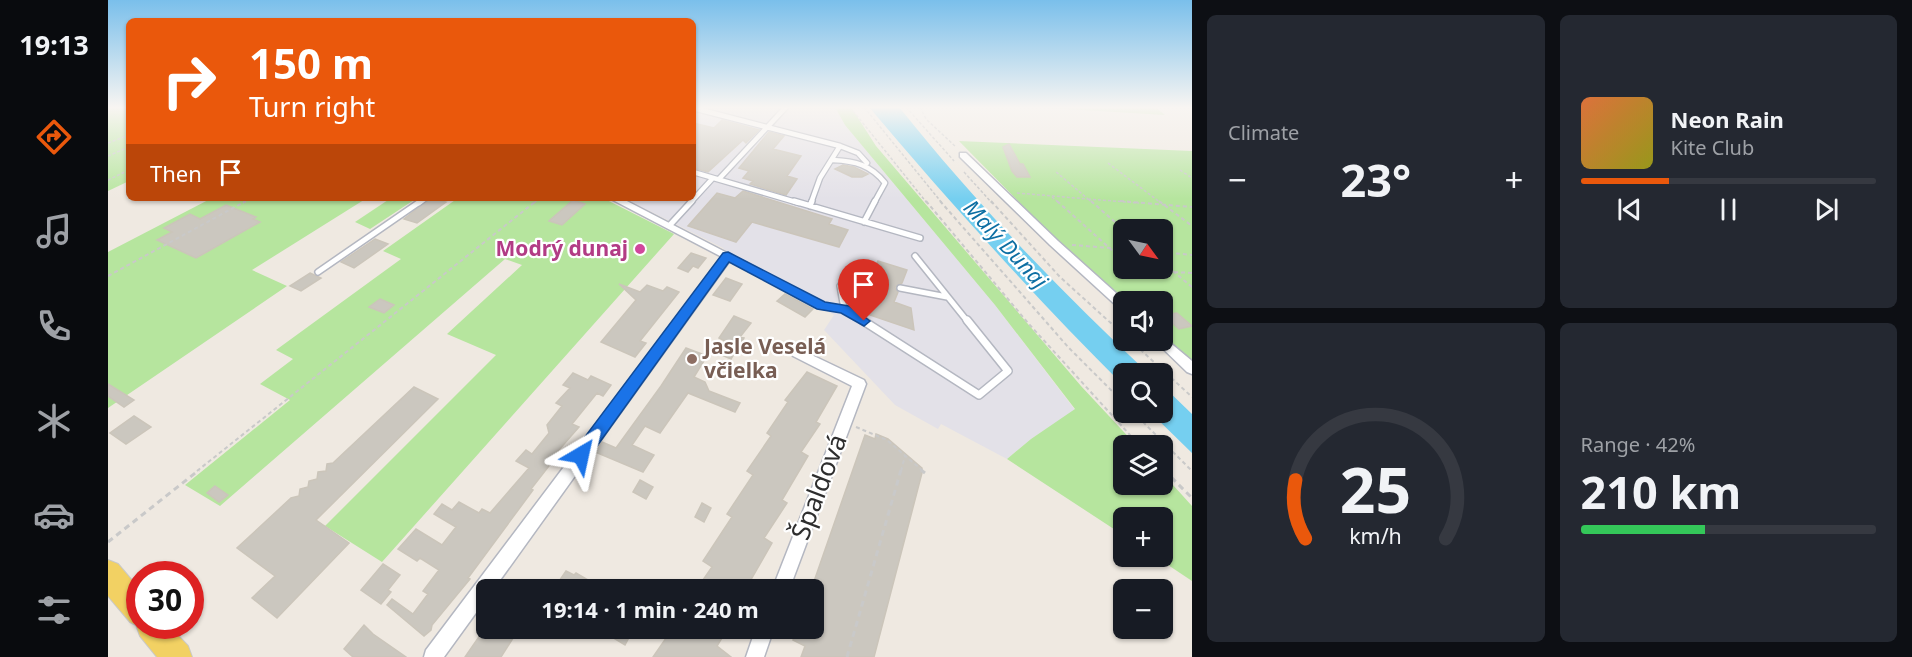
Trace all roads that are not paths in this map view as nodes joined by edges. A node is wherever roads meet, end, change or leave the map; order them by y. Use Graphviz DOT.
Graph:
graph roads {
  1 [pos="756,138"];
  2 [pos="808,138"];
  3 [pos="840,146"];
  4 [pos="963,155"];
  5 [pos="833,160"];
  6 [pos="870,166"];
  7 [pos="696,173"];
  8 [pos="716,178"];
  9 [pos="696,198"];
  10 [pos="422,201"];
  11 [pos="620,201"];
  12 [pos="693,201"];
  13 [pos="810,206"];
  14 [pos="864,222"];
  15 [pos="669,226"];
  16 [pos="920,238"];
  17 [pos="728,256"];
  18 [pos="915,256"];
  19 [pos="318,272"];
  20 [pos="870,279"];
  21 [pos="900,288"];
  22 [pos="1113,296"];
  23 [pos="948,297"];
  24 [pos="844,309"];
  25 [pos="1173,351"];
  26 [pos="797,353"];
  27 [pos="1192,369"];
  28 [pos="108,574"];
  29 [pos="784,579"];
  30 [pos="126,595"];
  31 [pos="161,639"];
  32 [pos="761,639"];
  33 [pos="177,657"];
  34 [pos="433,657"];
  35 [pos="754,657"];
  1 -- 8 [label="lane"];
  2 -- 3 [label="lane"];
  3 -- 5 [label="lane"];
  3 -- 6 [label="lane"];
  4 -- 22 [label="street"];
  5 -- 6 [label="lane"];
  5 -- 13 [label="lane"];
  6 -- 14 [label="lane"];
  7 -- 8 [label="lane"];
  8 -- 9 [label="lane"];
  8 -- 13 [label="lane"];
  10 -- 19 [label="lane"];
  11 -- 15 [label="street"];
  12 -- 15 [label="lane"];
  13 -- 14 [label="lane"];
  14 -- 16 [label="lane"];
  15 -- 17 [label="street"];
  17 -- 24 [label="lane"];
  17 -- 34 [label="street"];
  18 -- 23 [label="lane"];
  20 -- 24 [label="lane"];
  21 -- 23 [label="lane"];
  23 -- 24 [label="lane"];
  25 -- 27 [label="street"];
  26 -- 29 [label="street, Špaldová"];
  28 -- 30 [label="main road"];
  31 -- 33 [label="main road"];
  32 -- 35 [label="street"];
}
